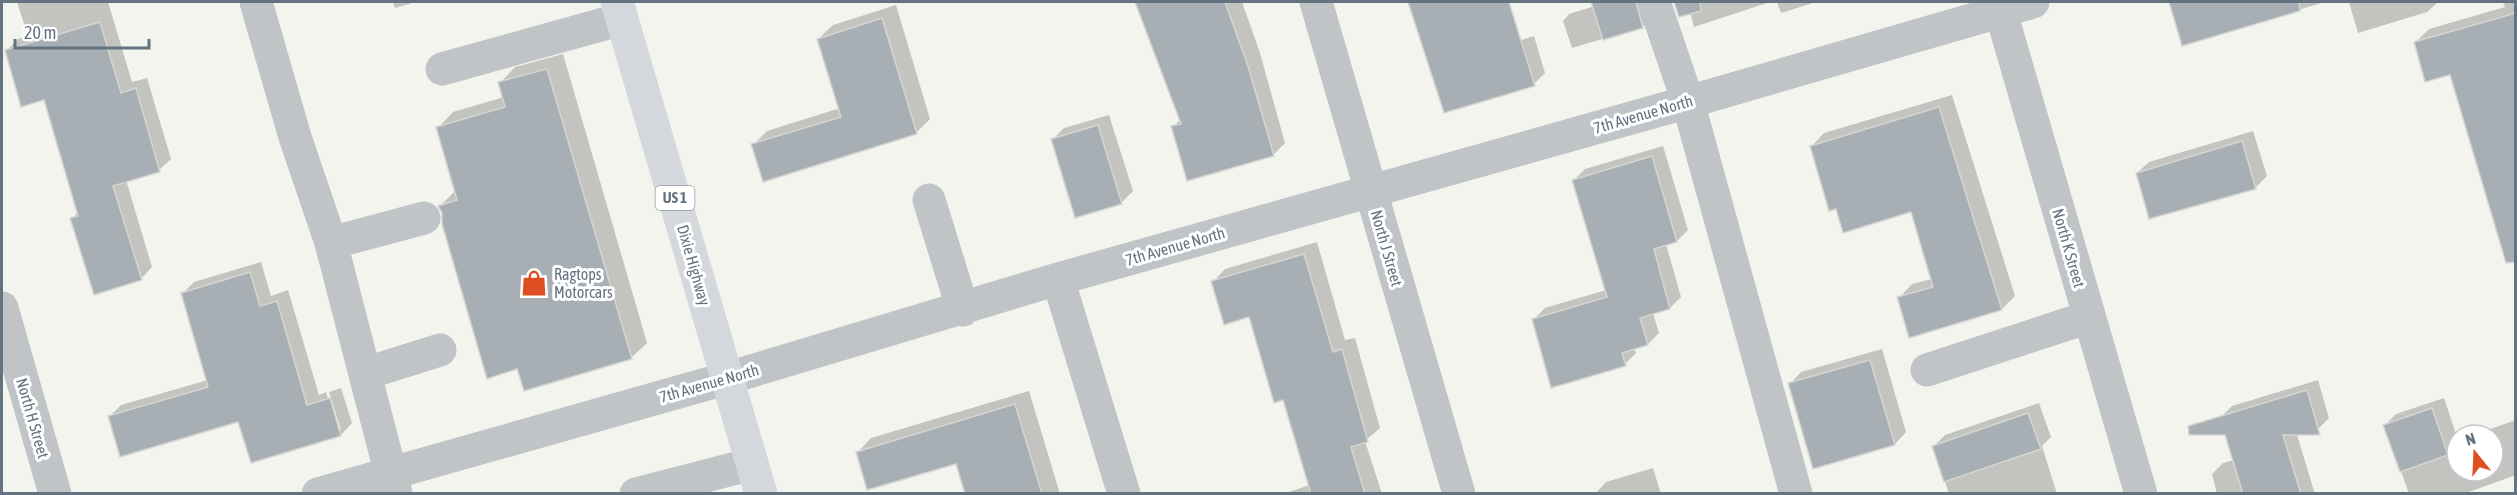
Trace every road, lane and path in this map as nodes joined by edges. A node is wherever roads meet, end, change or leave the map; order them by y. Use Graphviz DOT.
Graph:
graph roads {
  1 [pos="256,2"];
  2 [pos="1316,2"];
  3 [pos="1654,2"];
  4 [pos="2033,2"];
  5 [pos="1999,6"];
  6 [pos="619,10"];
  7 [pos="442,69"];
  8 [pos="1688,102"];
  9 [pos="1370,190"];
  10 [pos="929,200"];
  11 [pos="424,218"];
  12 [pos="331,243"];
  13 [pos="1058,279"];
  14 [pos="2,308"];
  15 [pos="963,310"];
  16 [pos="2089,316"];
  17 [pos="440,350"];
  18 [pos="1927,370"];
  19 [pos="366,373"];
  20 [pos="728,378"];
  21 [pos="756,479"];
  22 [pos="393,483"];
  23 [pos="55,494"];
  24 [pos="318,494"];
  25 [pos="636,494"];
  26 [pos="1124,494"];
  27 [pos="1459,494"];
  28 [pos="1796,494"];
  29 [pos="2141,494"];
  1 -- 12 [label="street"];
  2 -- 9 [label="street, North J Street"];
  3 -- 8 [label="street"];
  4 -- 5 [label="street, 7th Avenue North"];
  5 -- 8 [label="street, 7th Avenue North"];
  5 -- 16 [label="street, North K Street"];
  6 -- 7 [label="street"];
  6 -- 20 [label="main road, Dixie Highway / US 1"];
  8 -- 9 [label="street, 7th Avenue North"];
  8 -- 28 [label="street"];
  9 -- 13 [label="street, 7th Avenue North"];
  9 -- 27 [label="street, North J Street"];
  10 -- 15 [label="street"];
  11 -- 12 [label="street"];
  12 -- 19 [label="street"];
  13 -- 15 [label="street, 7th Avenue North"];
  13 -- 26 [label="street"];
  14 -- 23 [label="street, North H Street"];
  15 -- 20 [label="street, 7th Avenue North"];
  16 -- 18 [label="street"];
  16 -- 29 [label="street, North K Street"];
  17 -- 19 [label="street"];
  19 -- 22 [label="street"];
  20 -- 21 [label="main road, Dixie Highway / US 1"];
  20 -- 22 [label="street, 7th Avenue North"];
  21 -- 25 [label="street"];
  22 -- 24 [label="street, 7th Avenue North"];
}
